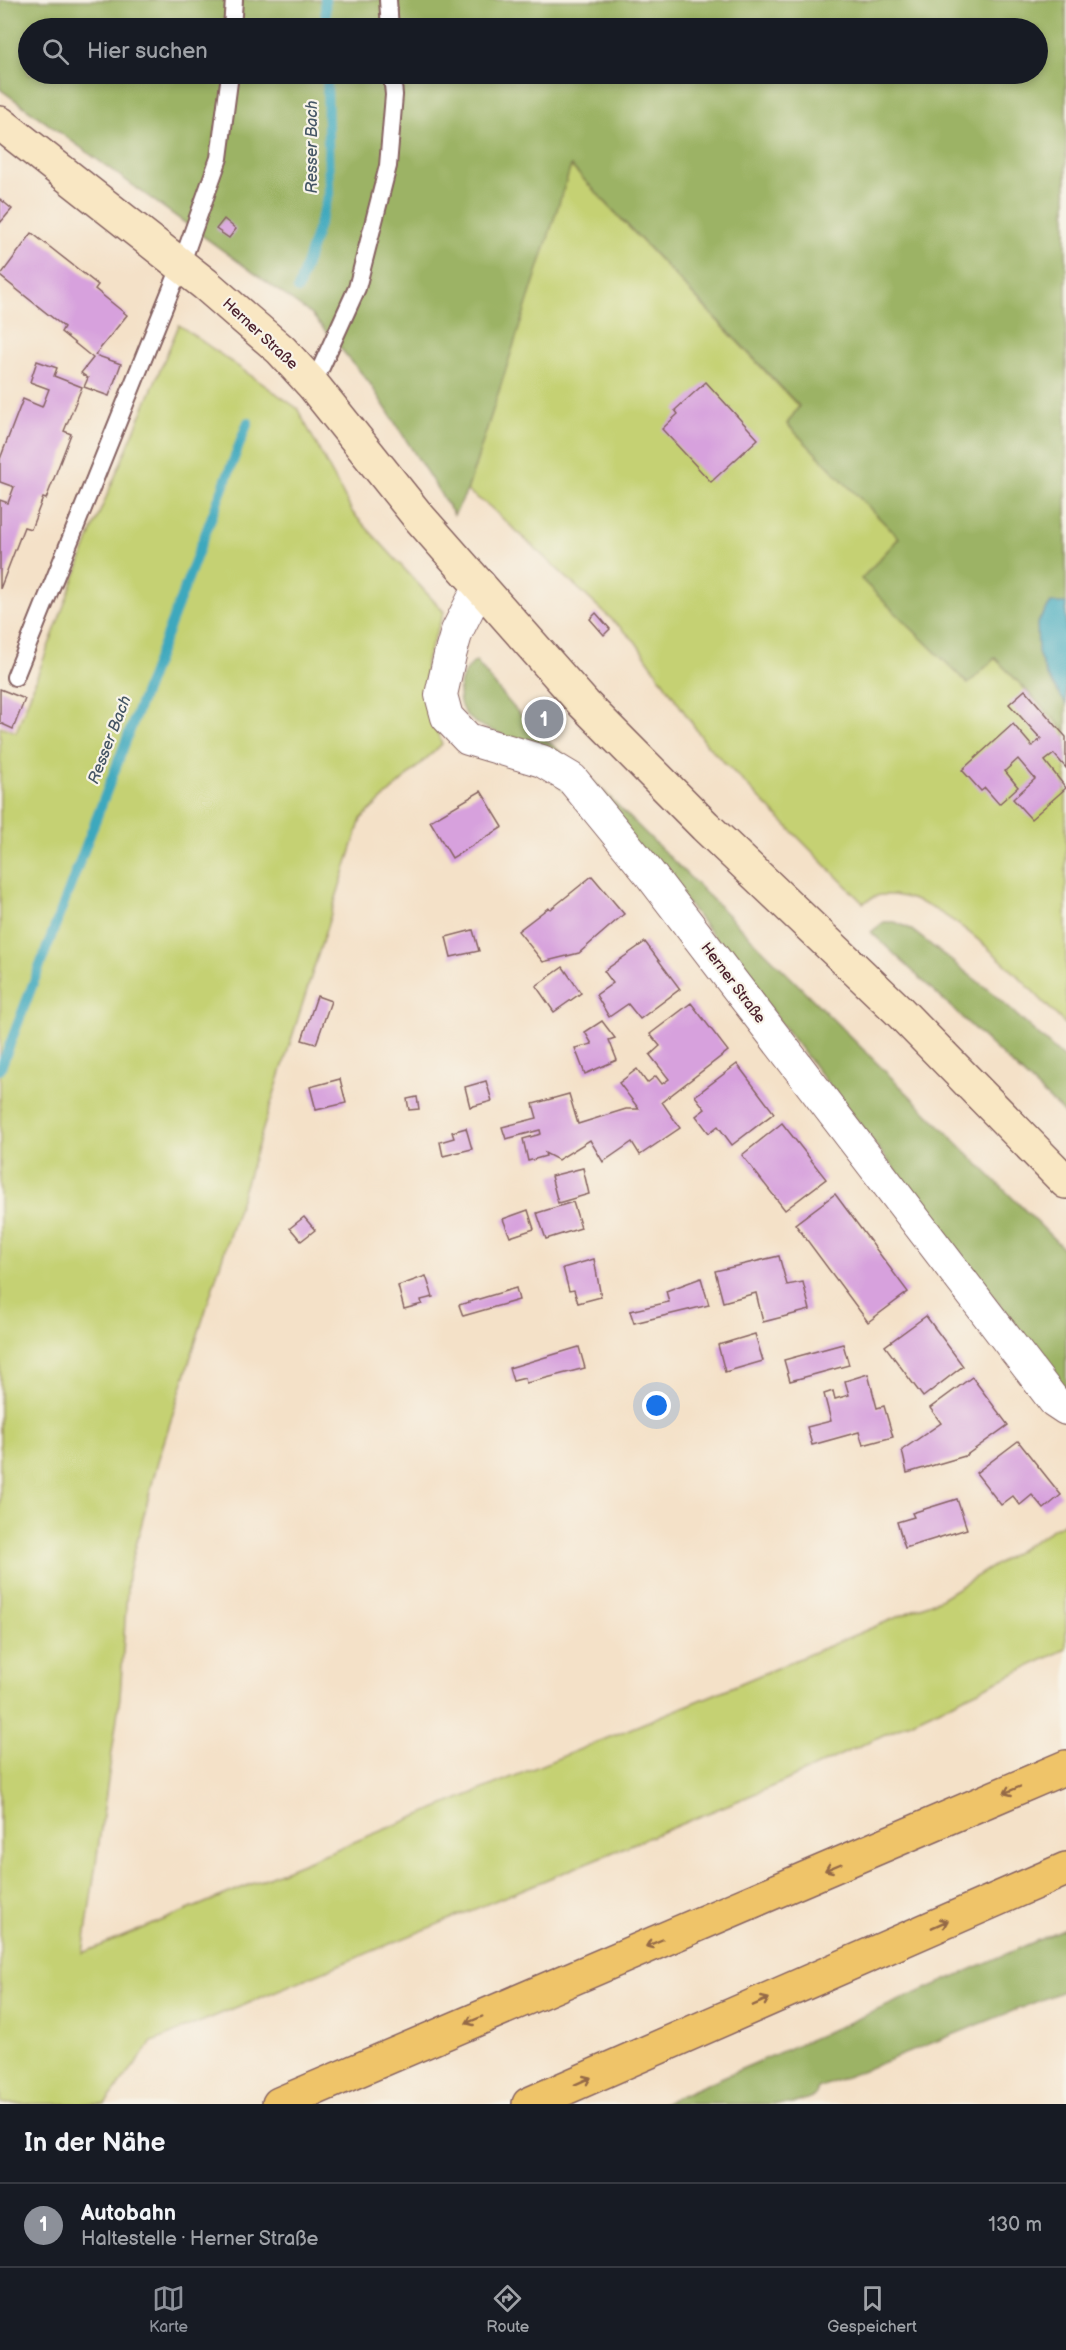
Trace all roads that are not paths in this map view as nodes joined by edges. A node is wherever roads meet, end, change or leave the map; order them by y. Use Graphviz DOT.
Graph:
graph roads {
  1 [pos="234,0"];
  2 [pos="388,0"];
  3 [pos="233,18"];
  4 [pos="389,18"];
  5 [pos="229,84"];
  6 [pos="393,84"];
  7 [pos="0,123"];
  8 [pos="181,265"];
  9 [pos="313,385"];
  10 [pos="480,585"];
  11 [pos="15,677"];
  12 [pos="1066,1182"];
  13 [pos="1066,1409"];
  14 [pos="1066,1767"];
  15 [pos="1066,1869"];
  16 [pos="279,2104"];
  17 [pos="529,2104"];
  1 -- 3 [label="lane"];
  2 -- 4 [label="lane"];
  5 -- 8 [label="lane"];
  6 -- 9 [label="lane"];
  7 -- 8 [label="main road, Herner Straße"];
  8 -- 9 [label="main road, Herner Straße"];
  8 -- 11 [label="lane"];
  9 -- 10 [label="main road, Herner Straße"];
  10 -- 12 [label="main road, Herner Straße"];
  10 -- 13 [label="street, Herner Straße"];
  14 -- 16 [label="highway, one-way"];
  17 -- 15 [label="highway, one-way"];
}
